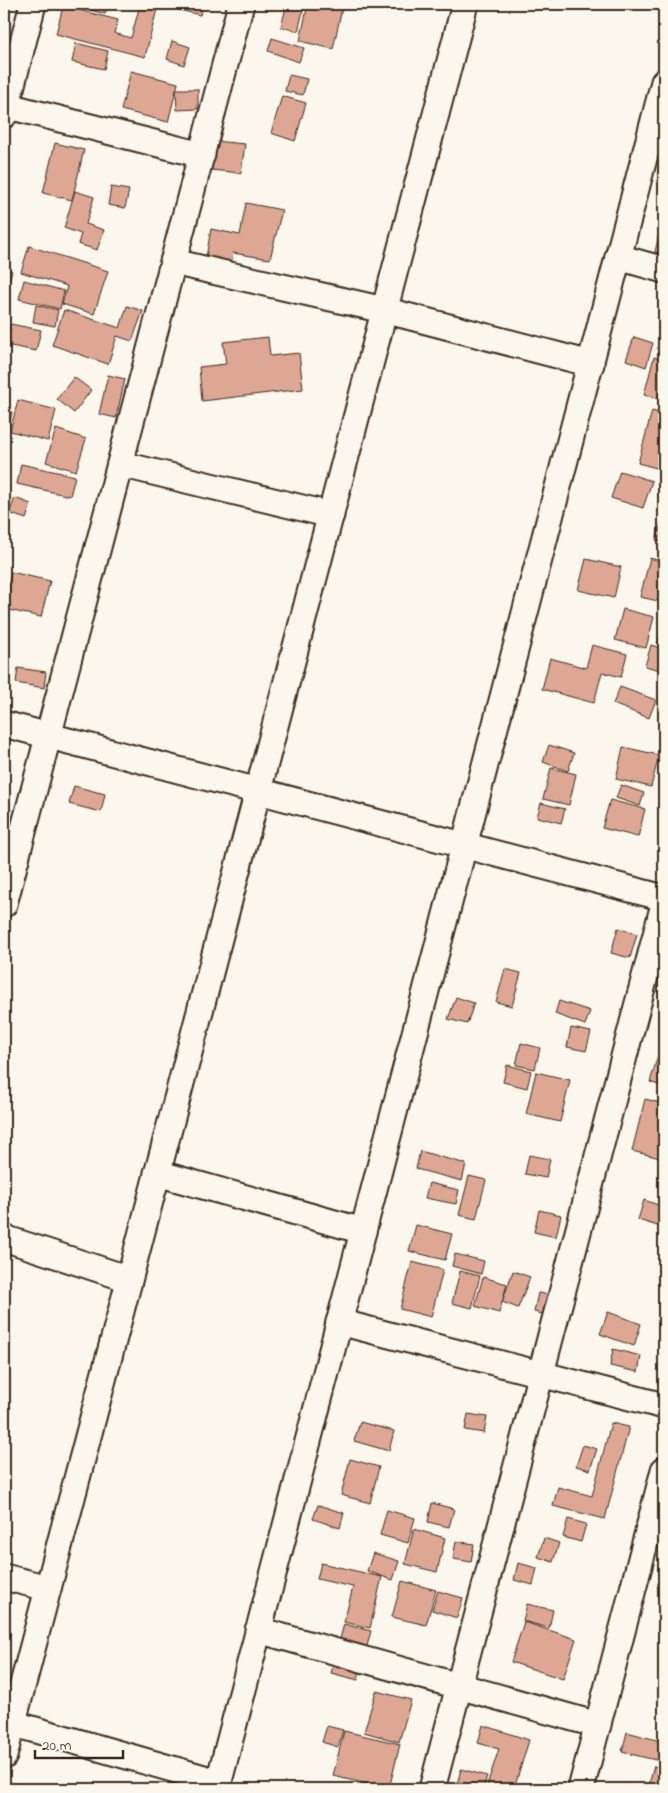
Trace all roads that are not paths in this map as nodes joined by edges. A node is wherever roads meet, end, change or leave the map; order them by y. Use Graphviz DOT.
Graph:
graph roads {
  1 [pos="33,4"];
  2 [pos="241,4"];
  3 [pos="465,4"];
  4 [pos="664,82"];
  5 [pos="4,109"];
  6 [pos="202,155"];
  7 [pos="618,257"];
  8 [pos="173,262"];
  9 [pos="664,270"];
  10 [pos="384,310"];
  11 [pos="591,364"];
  12 [pos="120,464"];
  13 [pos="330,515"];
  14 [pos="4,724"];
  15 [pos="48,736"];
  16 [pos="258,791"];
  17 [pos="464,845"];
  18 [pos="664,898"];
  19 [pos="4,904"];
  20 [pos="664,904"];
  21 [pos="157,1173"];
  22 [pos="363,1231"];
  23 [pos="4,1238"];
  24 [pos="129,1279"];
  25 [pos="339,1322"];
  26 [pos="541,1374"];
  27 [pos="664,1406"];
  28 [pos="664,1470"];
  29 [pos="660,1507"];
  30 [pos="4,1577"];
  31 [pos="48,1588"];
  32 [pos="258,1630"];
  33 [pos="459,1685"];
  34 [pos="8,1722"];
  35 [pos="598,1725"];
  36 [pos="4,1756"];
  37 [pos="217,1786"];
  38 [pos="432,1789"];
  39 [pos="581,1789"];
  1 -- 5 [label="street"];
  2 -- 6 [label="street"];
  3 -- 10 [label="street"];
  4 -- 7 [label="street"];
  5 -- 6 [label="street"];
  6 -- 8 [label="street"];
  7 -- 9 [label="street"];
  7 -- 11 [label="street"];
  8 -- 10 [label="street"];
  8 -- 12 [label="street"];
  10 -- 11 [label="street"];
  10 -- 13 [label="street"];
  11 -- 17 [label="street"];
  12 -- 13 [label="street"];
  12 -- 15 [label="street"];
  13 -- 16 [label="street"];
  14 -- 15 [label="street"];
  15 -- 16 [label="street"];
  15 -- 19 [label="street"];
  16 -- 17 [label="street"];
  16 -- 21 [label="street"];
  17 -- 18 [label="street"];
  17 -- 22 [label="street"];
  20 -- 26 [label="street"];
  21 -- 22 [label="street"];
  21 -- 24 [label="street"];
  22 -- 25 [label="street"];
  23 -- 24 [label="street"];
  24 -- 31 [label="street"];
  25 -- 26 [label="street"];
  25 -- 32 [label="street"];
  26 -- 27 [label="street"];
  26 -- 33 [label="street"];
  28 -- 29 [label="street"];
  29 -- 35 [label="street"];
  30 -- 31 [label="street"];
  31 -- 34 [label="street"];
  32 -- 33 [label="street"];
  32 -- 37 [label="street"];
  33 -- 35 [label="street"];
  33 -- 38 [label="street"];
  34 -- 36 [label="street"];
  34 -- 37 [label="street"];
  35 -- 39 [label="street"];
}
